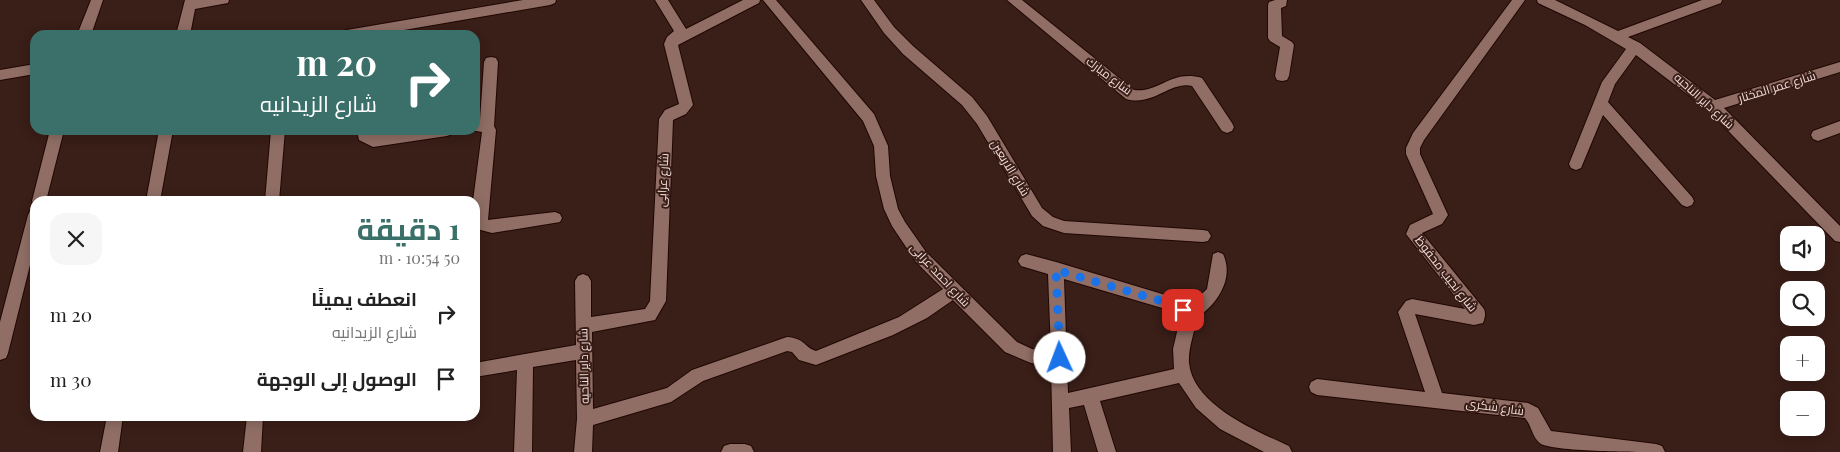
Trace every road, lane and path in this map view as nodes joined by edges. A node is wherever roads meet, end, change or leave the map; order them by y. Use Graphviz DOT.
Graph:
graph roads {
  1 [pos="97,0"];
  2 [pos="223,0"];
  3 [pos="550,0"];
  4 [pos="661,0"];
  5 [pos="754,0"];
  6 [pos="769,0"];
  7 [pos="867,0"];
  8 [pos="1013,0"];
  9 [pos="1281,0"];
  10 [pos="1519,0"];
  11 [pos="1543,0"];
  12 [pos="1716,0"];
  13 [pos="190,2"];
  14 [pos="86,30"];
  15 [pos="184,30"];
  16 [pos="389,30"];
  17 [pos="1619,36"];
  18 [pos="671,42"];
  19 [pos="1635,46"];
  20 [pos="491,62"];
  21 [pos="1840,67"];
  22 [pos="30,70"];
  23 [pos="0,75"];
  24 [pos="1282,76"];
  25 [pos="1600,102"];
  26 [pos="1713,106"];
  27 [pos="481,126"];
  28 [pos="1227,127"];
  29 [pos="1840,127"];
  30 [pos="56,135"];
  31 [pos="165,135"];
  32 [pos="278,135"];
  33 [pos="364,135"];
  34 [pos="410,135"];
  35 [pos="1818,135"];
  36 [pos="1576,164"];
  37 [pos="39,196"];
  38 [pos="154,196"];
  39 [pos="272,196"];
  40 [pos="1687,201"];
  41 [pos="480,212"];
  42 [pos="555,218"];
  43 [pos="480,222"];
  44 [pos="30,235"];
  45 [pos="1203,236"];
  46 [pos="1840,236"];
  47 [pos="1218,259"];
  48 [pos="1026,261"];
  49 [pos="1056,270"];
  50 [pos="583,281"];
  51 [pos="954,290"];
  52 [pos="1187,315"];
  53 [pos="583,326"];
  54 [pos="584,351"];
  55 [pos="0,353"];
  56 [pos="1060,358"];
  57 [pos="525,361"];
  58 [pos="480,369"];
  59 [pos="1183,375"];
  60 [pos="1317,387"];
  61 [pos="1090,396"];
  62 [pos="1436,399"];
  63 [pos="1062,402"];
  64 [pos="585,420"];
  65 [pos="114,421"];
  66 [pos="255,421"];
  67 [pos="109,452"];
  68 [pos="252,452"];
  69 [pos="523,452"];
  70 [pos="583,452"];
  71 [pos="730,452"];
  72 [pos="745,452"];
  73 [pos="1062,452"];
  74 [pos="1108,452"];
  75 [pos="1283,452"];
  76 [pos="1656,452"];
  1 -- 14 [label="street"];
  2 -- 13 [label="street"];
  3 -- 16 [label="street"];
  4 -- 18 [label="street, شارع عرابى"];
  5 -- 18 [label="street"];
  6 -- 51 [label="street, شارع احمد عرابى"];
  7 -- 45 [label="street, شارع الاربعين"];
  8 -- 28 [label="street, شارع مبارك"];
  9 -- 24 [label="street"];
  10 -- 62 [label="street, شارع نجيب محفوظ"];
  11 -- 17 [label="street, شارع داير الناحيه"];
  12 -- 17 [label="street"];
  13 -- 15 [label="street"];
  17 -- 19 [label="street, شارع داير الناحيه"];
  18 -- 53 [label="street, شارع عرابى"];
  19 -- 25 [label="street"];
  19 -- 26 [label="street, شارع داير الناحيه"];
  20 -- 27 [label="street"];
  21 -- 26 [label="street, شارع عمر المختار"];
  22 -- 23 [label="street"];
  25 -- 36 [label="street"];
  25 -- 40 [label="street"];
  26 -- 46 [label="street, شارع داير الناحيه"];
  27 -- 41 [label="street"];
  29 -- 35 [label="street"];
  30 -- 37 [label="street"];
  31 -- 38 [label="street"];
  32 -- 39 [label="street"];
  33 -- 34 [label="street"];
  42 -- 43 [label="street"];
  44 -- 55 [label="street"];
  47 -- 52 [label="street"];
  48 -- 49 [label="street"];
  49 -- 52 [label="street"];
  49 -- 56 [label="street"];
  50 -- 53 [label="street, شارع داير الناحيه"];
  51 -- 56 [label="street, شارع احمد عرابى"];
  51 -- 64 [label="street"];
  52 -- 59 [label="street"];
  53 -- 54 [label="street, شارع داير الناحيه"];
  54 -- 57 [label="street"];
  54 -- 64 [label="street, شارع داير الناحيه"];
  56 -- 63 [label="street"];
  57 -- 58 [label="street"];
  57 -- 69 [label="street"];
  59 -- 61 [label="street"];
  59 -- 75 [label="street"];
  60 -- 62 [label="street, شارع شكرى"];
  61 -- 63 [label="street"];
  61 -- 74 [label="street"];
  62 -- 76 [label="street, شارع شكرى"];
  63 -- 73 [label="street"];
  64 -- 70 [label="street, شارع داير الناحيه"];
  65 -- 67 [label="street"];
  66 -- 68 [label="street"];
  71 -- 72 [label="street"];
}
